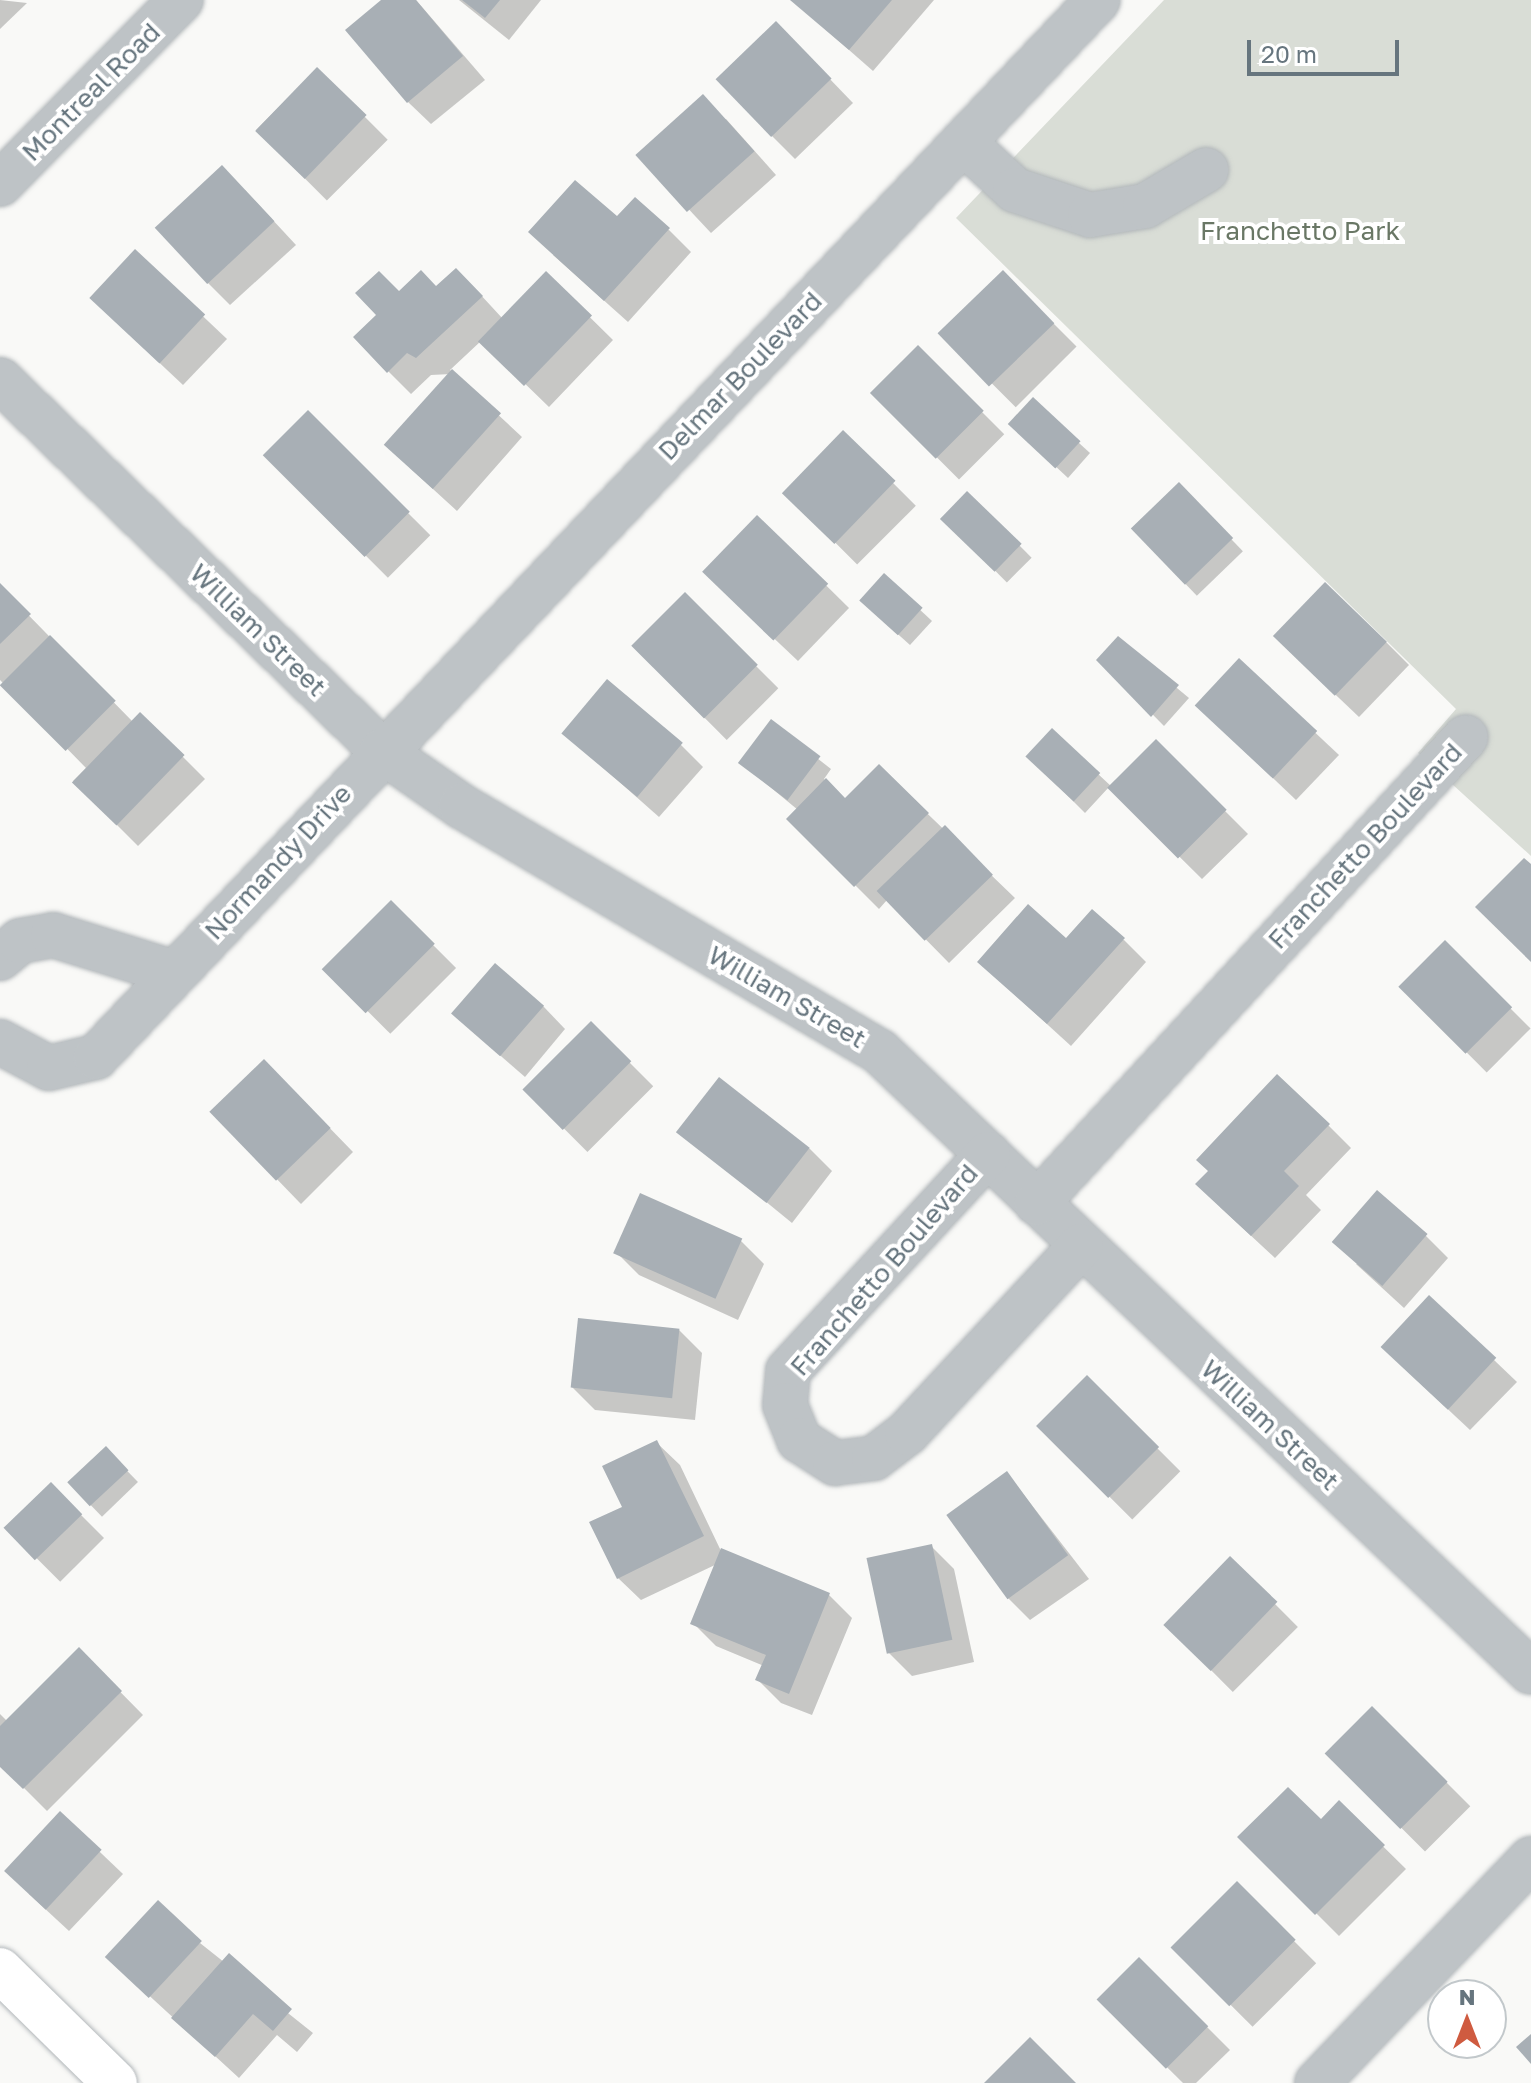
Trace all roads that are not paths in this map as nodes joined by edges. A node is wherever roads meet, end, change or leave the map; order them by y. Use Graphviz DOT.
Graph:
graph roads {
  1 [pos="181,0"];
  2 [pos="1098,0"];
  3 [pos="963,142"];
  4 [pos="1206,170"];
  5 [pos="0,184"];
  6 [pos="0,380"];
  7 [pos="1466,737"];
  8 [pos="382,751"];
  9 [pos="0,958"];
  10 [pos="175,973"];
  11 [pos="0,1042"];
  12 [pos="988,1154"];
  13 [pos="1037,1203"];
  14 [pos="1081,1246"];
  15 [pos="1531,1672"];
  16 [pos="1531,1859"];
  17 [pos="0,1970"];
  18 [pos="115,2083"];
  19 [pos="1317,2083"];
  1 -- 5 [label="street, Montreal Road"];
  2 -- 3 [label="street, Delmar Boulevard"];
  3 -- 4 [label="street"];
  3 -- 8 [label="street, Delmar Boulevard"];
  6 -- 8 [label="street, William Street"];
  7 -- 13 [label="street, Franchetto Boulevard"];
  8 -- 10 [label="street, Normandy Drive"];
  8 -- 12 [label="street, William Street"];
  9 -- 10 [label="street"];
  10 -- 11 [label="street, Normandy Drive"];
  12 -- 13 [label="street, William Street"];
  12 -- 14 [label="street, Franchetto Boulevard"];
  13 -- 14 [label="street, William Street"];
  14 -- 15 [label="street, William Street"];
  16 -- 19 [label="street"];
  17 -- 18 [label="main road"];
}
